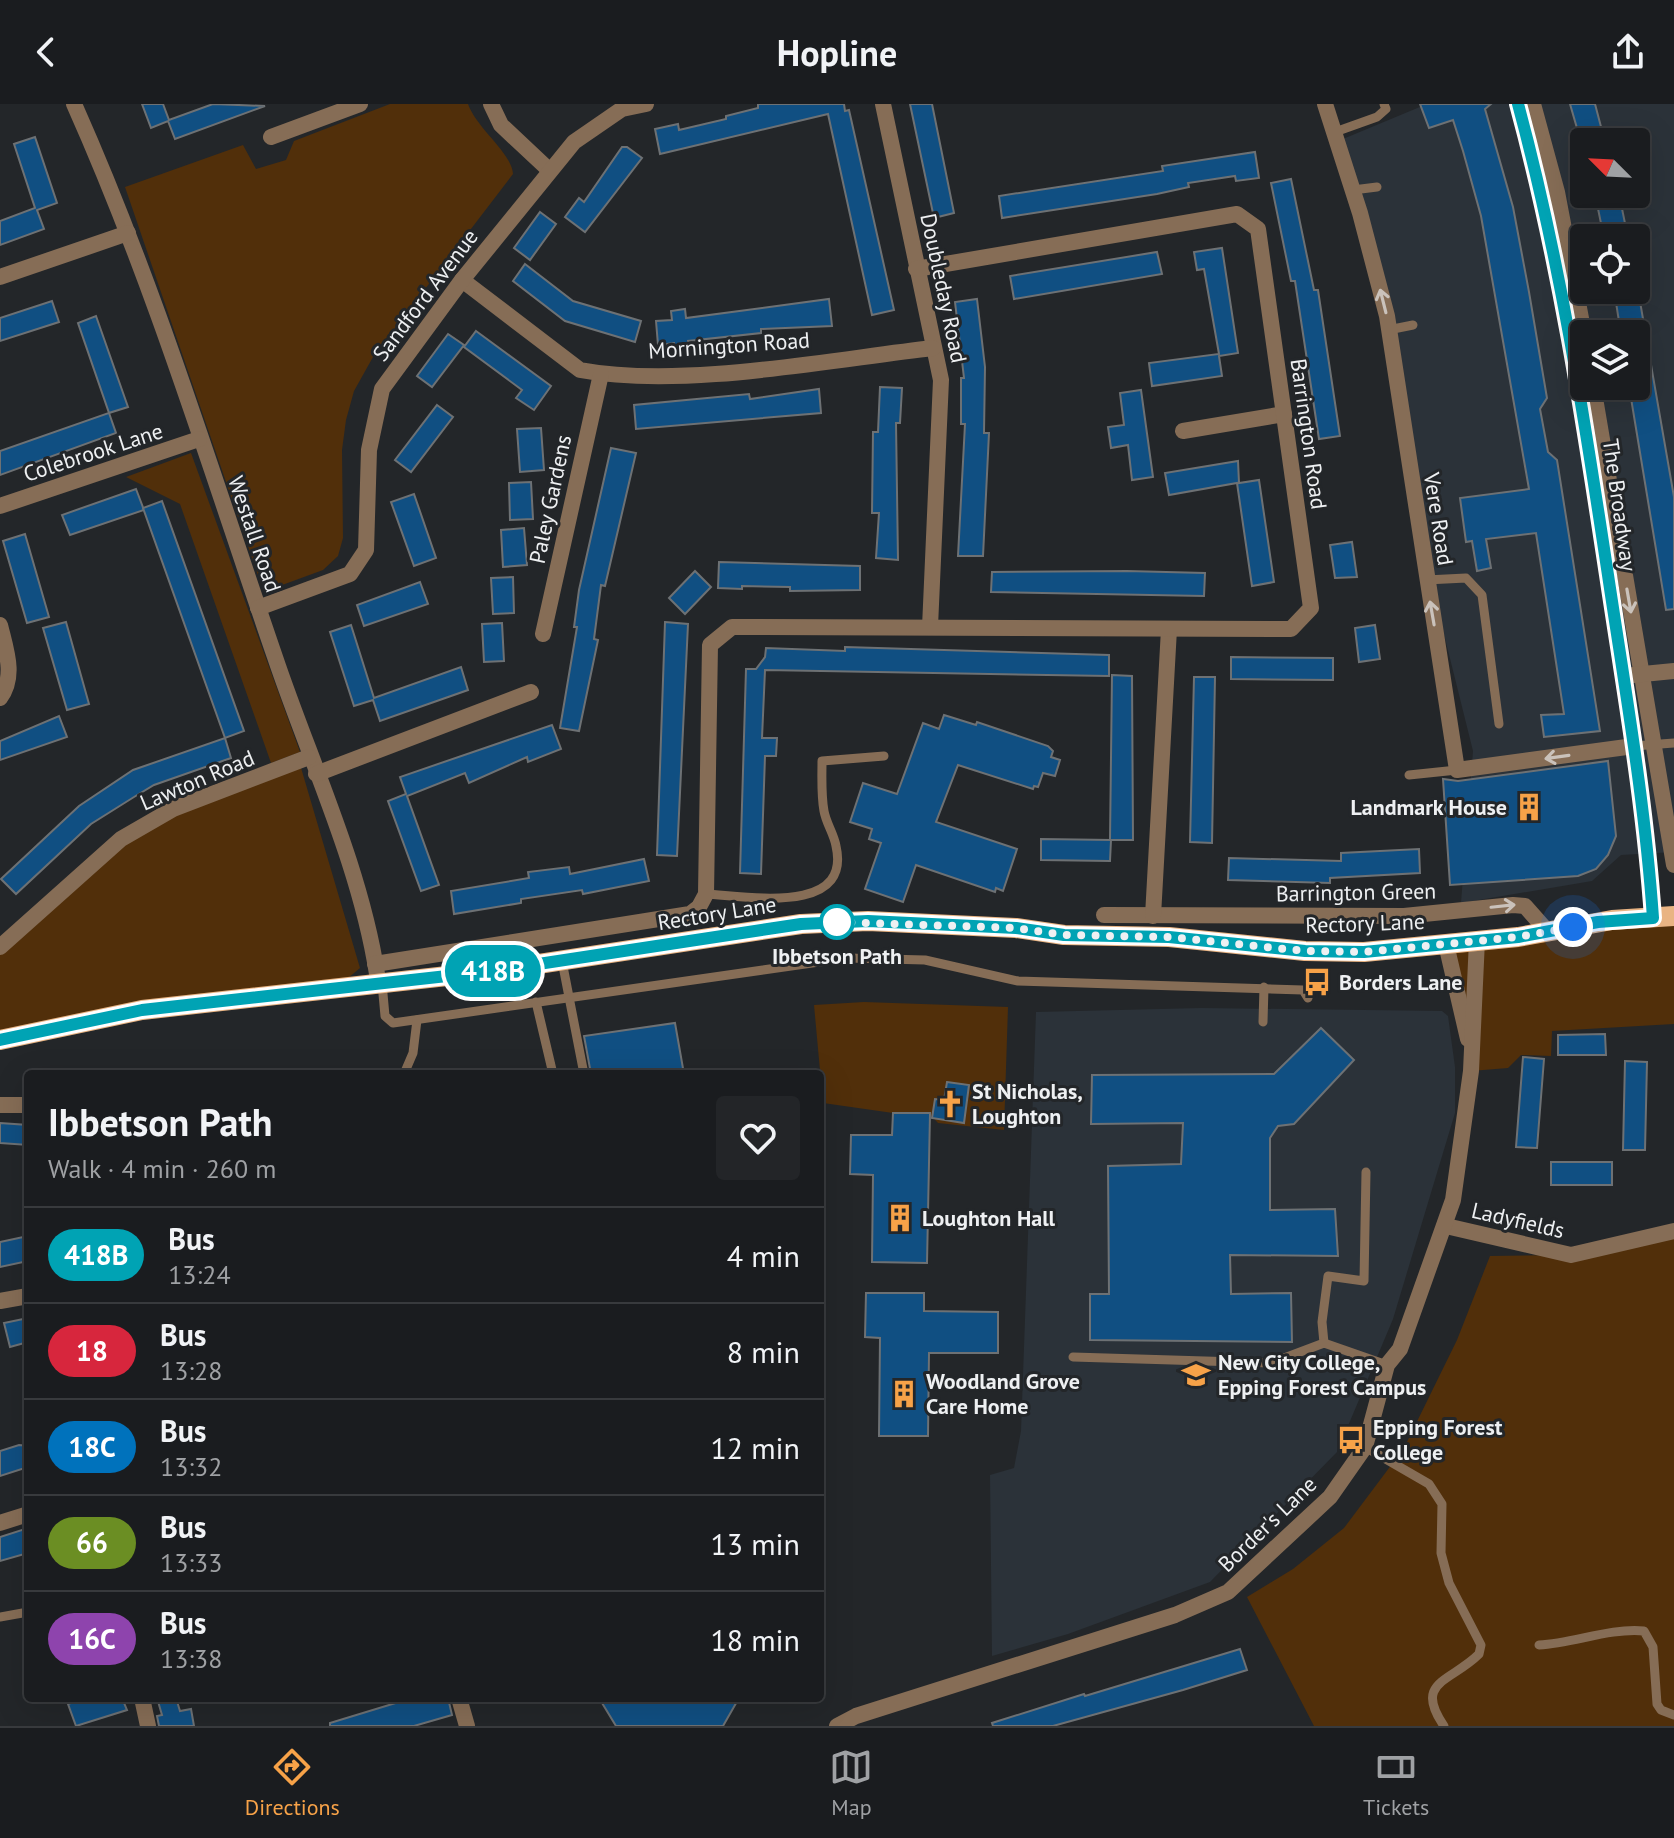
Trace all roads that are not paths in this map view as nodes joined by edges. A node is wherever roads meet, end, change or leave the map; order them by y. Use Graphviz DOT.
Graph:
graph roads {
  1 [pos="74,104"];
  2 [pos="360,104"];
  3 [pos="491,104"];
  4 [pos="646,104"];
  5 [pos="883,104"];
  6 [pos="1325,104"];
  7 [pos="1384,104"];
  8 [pos="1518,104"];
  9 [pos="1533,104"];
  10 [pos="1335,132"];
  11 [pos="271,137"];
  12 [pos="548,169"];
  13 [pos="1377,187"];
  14 [pos="1353,190"];
  15 [pos="128,233"];
  16 [pos="916,269"];
  17 [pos="0,277"];
  18 [pos="462,280"];
  19 [pos="1581,320"];
  20 [pos="1413,325"];
  21 [pos="1388,330"];
  22 [pos="933,348"];
  23 [pos="601,374"];
  24 [pos="1595,400"];
  25 [pos="1284,414"];
  26 [pos="1183,431"];
  27 [pos="199,439"];
  28 [pos="0,506"];
  29 [pos="1426,580"];
  30 [pos="258,608"];
  31 [pos="0,625"];
  32 [pos="930,627"];
  33 [pos="1169,629"];
  34 [pos="543,634"];
  35 [pos="1674,671"];
  36 [pos="1641,674"];
  37 [pos="1623,676"];
  38 [pos="531,692"];
  39 [pos="0,698"];
  40 [pos="1499,724"];
  41 [pos="1674,743"];
  42 [pos="1654,744"];
  43 [pos="1634,746"];
  44 [pos="884,756"];
  45 [pos="309,757"];
  46 [pos="1457,770"];
  47 [pos="316,774"];
  48 [pos="1409,775"];
  49 [pos="1671,833"];
  50 [pos="1674,865"];
  51 [pos="706,894"];
  52 [pos="1104,915"];
  53 [pos="1153,916"];
  54 [pos="1664,917"];
  55 [pos="1548,932"];
  56 [pos="1477,940"];
  57 [pos="1446,944"];
  58 [pos="0,947"];
  59 [pos="562,961"];
  60 [pos="379,977"];
  61 [pos="1264,987"];
  62 [pos="570,997"];
  63 [pos="1308,998"];
  64 [pos="536,1002"];
  65 [pos="417,1020"];
  66 [pos="1263,1022"];
  67 [pos="0,1040"];
  68 [pos="1471,1053"];
  69 [pos="406,1070"];
  70 [pos="552,1070"];
  71 [pos="583,1070"];
  72 [pos="0,1105"];
  73 [pos="24,1105"];
  74 [pos="1366,1172"];
  75 [pos="1446,1226"];
  76 [pos="1674,1231"];
  77 [pos="24,1297"];
  78 [pos="0,1301"];
  79 [pos="1324,1343"];
  80 [pos="1073,1357"];
  81 [pos="1387,1365"];
  82 [pos="1365,1447"];
  83 [pos="24,1515"];
  84 [pos="0,1523"];
  85 [pos="24,1613"];
  86 [pos="0,1617"];
  87 [pos="1539,1645"];
  88 [pos="143,1702"];
  89 [pos="460,1702"];
  90 [pos="1674,1715"];
  91 [pos="148,1726"];
  92 [pos="467,1726"];
  93 [pos="837,1726"];
  94 [pos="1444,1726"];
  1 -- 15 [label="street, Westall Road"];
  2 -- 11 [label="street"];
  3 -- 12 [label="street"];
  4 -- 12 [label="street, Sandford Avenue"];
  5 -- 16 [label="street, Doubleday Road"];
  6 -- 10 [label="street, Vere Road"];
  7 -- 10 [label="lane"];
  8 -- 37 [label="street, The Broadway"];
  9 -- 19 [label="street"];
  10 -- 14 [label="street, Vere Road"];
  12 -- 18 [label="street, Sandford Avenue"];
  13 -- 14 [label="lane"];
  21 -- 14 [label="street, Vere Road, one-way"];
  15 -- 17 [label="street"];
  15 -- 27 [label="street, Westall Road"];
  16 -- 22 [label="street, Doubleday Road"];
  16 -- 25 [label="street, Barrington Road"];
  18 -- 23 [label="street, Mornington Road"];
  18 -- 30 [label="street, Sandford Avenue"];
  20 -- 21 [label="lane"];
  21 -- 29 [label="street, Vere Road"];
  22 -- 23 [label="street, Mornington Road"];
  22 -- 32 [label="street, Doubleday Road"];
  23 -- 34 [label="street, Paley Gardens"];
  24 -- 36 [label="street, The Broadway, one-way"];
  25 -- 26 [label="street"];
  25 -- 33 [label="street, Barrington Road"];
  27 -- 28 [label="street, Colebrook Lane"];
  27 -- 30 [label="street, Westall Road"];
  29 -- 40 [label="lane"];
  46 -- 29 [label="street, Vere Road, one-way"];
  30 -- 45 [label="street, Westall Road"];
  31 -- 39 [label="street"];
  32 -- 33 [label="street, Barrington Road"];
  32 -- 51 [label="street"];
  33 -- 53 [label="street"];
  35 -- 36 [label="street"];
  36 -- 37 [label="street"];
  36 -- 42 [label="street, The Broadway"];
  37 -- 43 [label="street, The Broadway"];
  38 -- 47 [label="street"];
  41 -- 42 [label="lane"];
  42 -- 43 [label="lane"];
  42 -- 49 [label="street, The Broadway"];
  43 -- 46 [label="street, one-way"];
  43 -- 54 [label="street, The Broadway"];
  44 -- 51 [label="lane"];
  45 -- 47 [label="street, Westall Road"];
  45 -- 58 [label="street, Lawton Road"];
  46 -- 48 [label="lane"];
  47 -- 60 [label="street, Westall Road"];
  49 -- 50 [label="street, The Broadway"];
  51 -- 60 [label="street"];
  52 -- 53 [label="street, Barrington Green"];
  53 -- 55 [label="street, Barrington Green, one-way"];
  54 -- 55 [label="main road, Rectory Lane"];
  55 -- 56 [label="main road, Rectory Lane"];
  56 -- 57 [label="main road, Rectory Lane"];
  56 -- 68 [label="street, Border's Lane"];
  57 -- 59 [label="main road, Rectory Lane"];
  57 -- 68 [label="street, Border's Lane"];
  59 -- 60 [label="main road, Rectory Lane"];
  59 -- 62 [label="lane"];
  60 -- 65 [label="lane"];
  60 -- 67 [label="main road, Rectory Lane"];
  61 -- 62 [label="lane"];
  61 -- 63 [label="lane"];
  61 -- 66 [label="lane"];
  62 -- 64 [label="lane"];
  62 -- 71 [label="lane"];
  64 -- 65 [label="lane"];
  64 -- 70 [label="lane"];
  65 -- 69 [label="lane"];
  68 -- 75 [label="street, Border's Lane"];
  72 -- 73 [label="street"];
  74 -- 79 [label="lane"];
  75 -- 76 [label="street, Ladyfields"];
  75 -- 81 [label="street, Border's Lane"];
  77 -- 78 [label="street"];
  79 -- 80 [label="lane"];
  79 -- 81 [label="lane"];
  81 -- 82 [label="street, Border's Lane"];
  82 -- 93 [label="street, Border's Lane"];
  82 -- 94 [label="lane"];
  83 -- 84 [label="street"];
  85 -- 86 [label="lane"];
  87 -- 90 [label="lane"];
  88 -- 91 [label="street"];
  89 -- 92 [label="street"];
}
